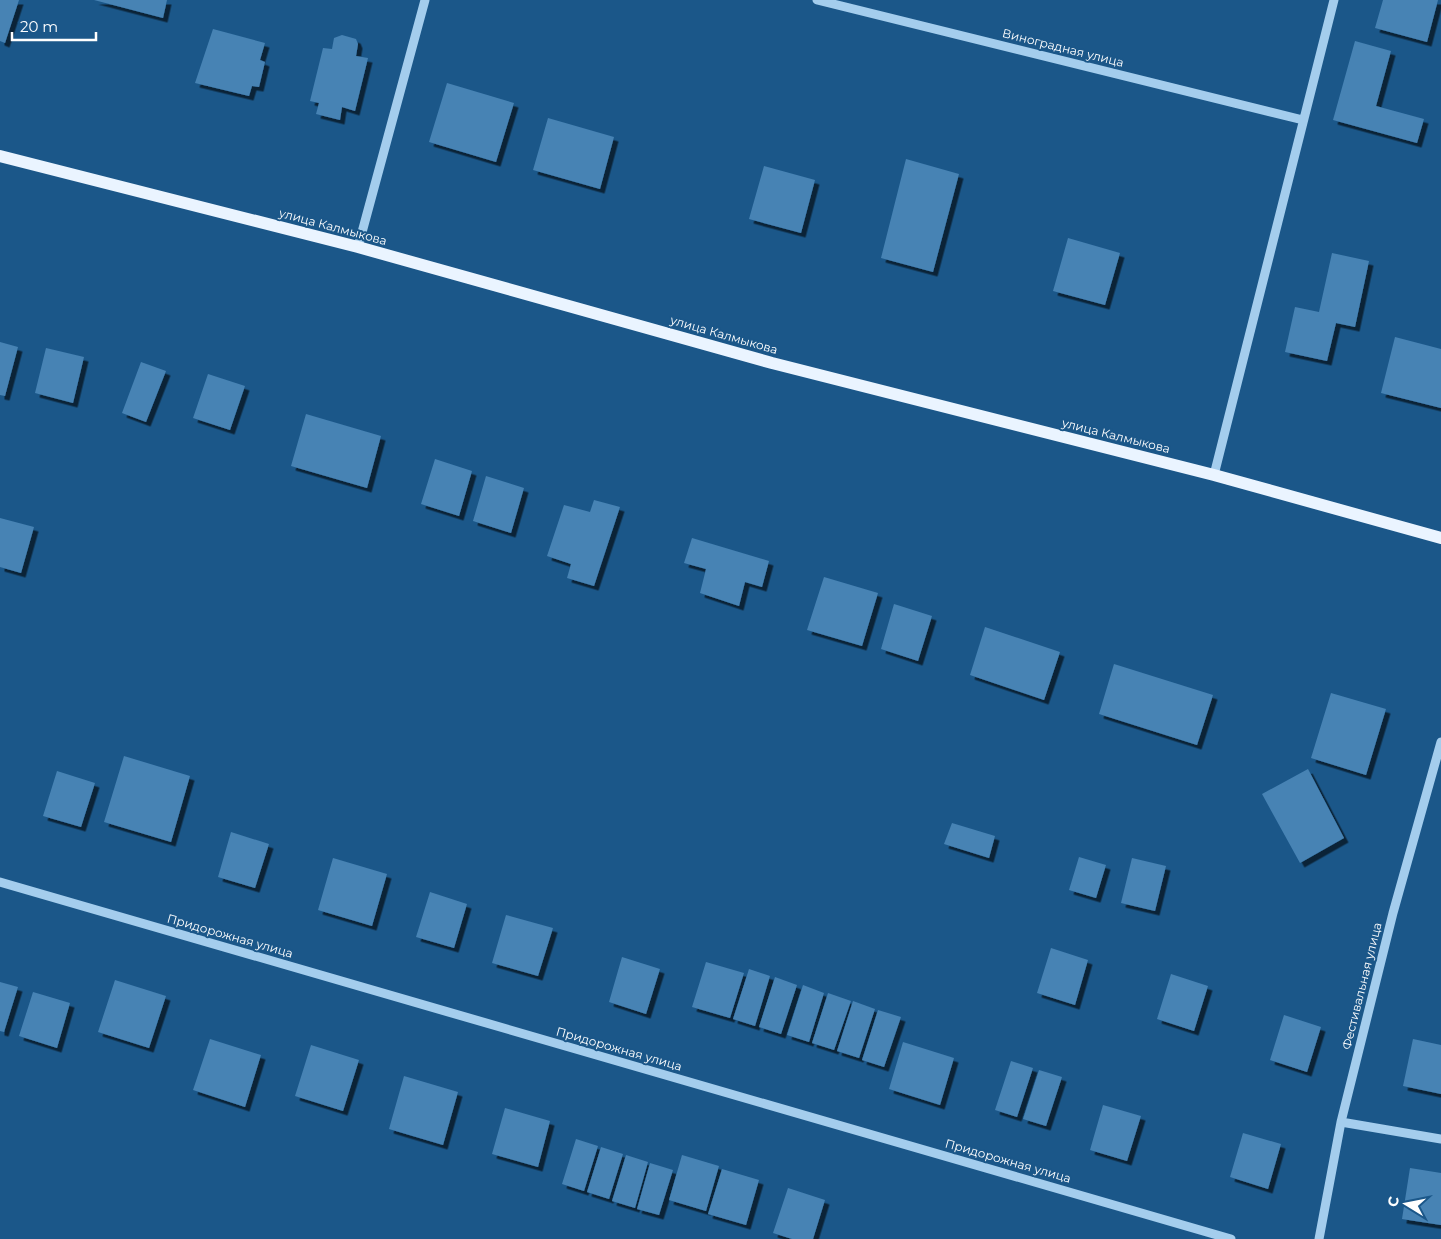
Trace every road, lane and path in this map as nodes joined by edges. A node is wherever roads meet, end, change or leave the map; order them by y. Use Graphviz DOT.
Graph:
graph roads {
  1 [pos="425,0"];
  2 [pos="817,0"];
  3 [pos="1334,0"];
  4 [pos="1303,120"];
  5 [pos="0,156"];
  6 [pos="358,247"];
  7 [pos="1214,475"];
  8 [pos="1441,538"];
  9 [pos="1441,742"];
  10 [pos="0,882"];
  11 [pos="1342,1122"];
  12 [pos="1441,1139"];
  13 [pos="1231,1239"];
  14 [pos="1319,1239"];
  1 -- 6 [label="street"];
  2 -- 4 [label="street, Виноградная улица"];
  3 -- 4 [label="street"];
  4 -- 7 [label="street"];
  5 -- 6 [label="main road, улица Калмыкова"];
  6 -- 7 [label="main road, улица Калмыкова"];
  7 -- 8 [label="main road, улица Калмыкова"];
  9 -- 11 [label="street, Фестивальная улица"];
  10 -- 13 [label="street, Придорожная улица"];
  11 -- 12 [label="street"];
  11 -- 14 [label="street, Фестивальная улица"];
}
